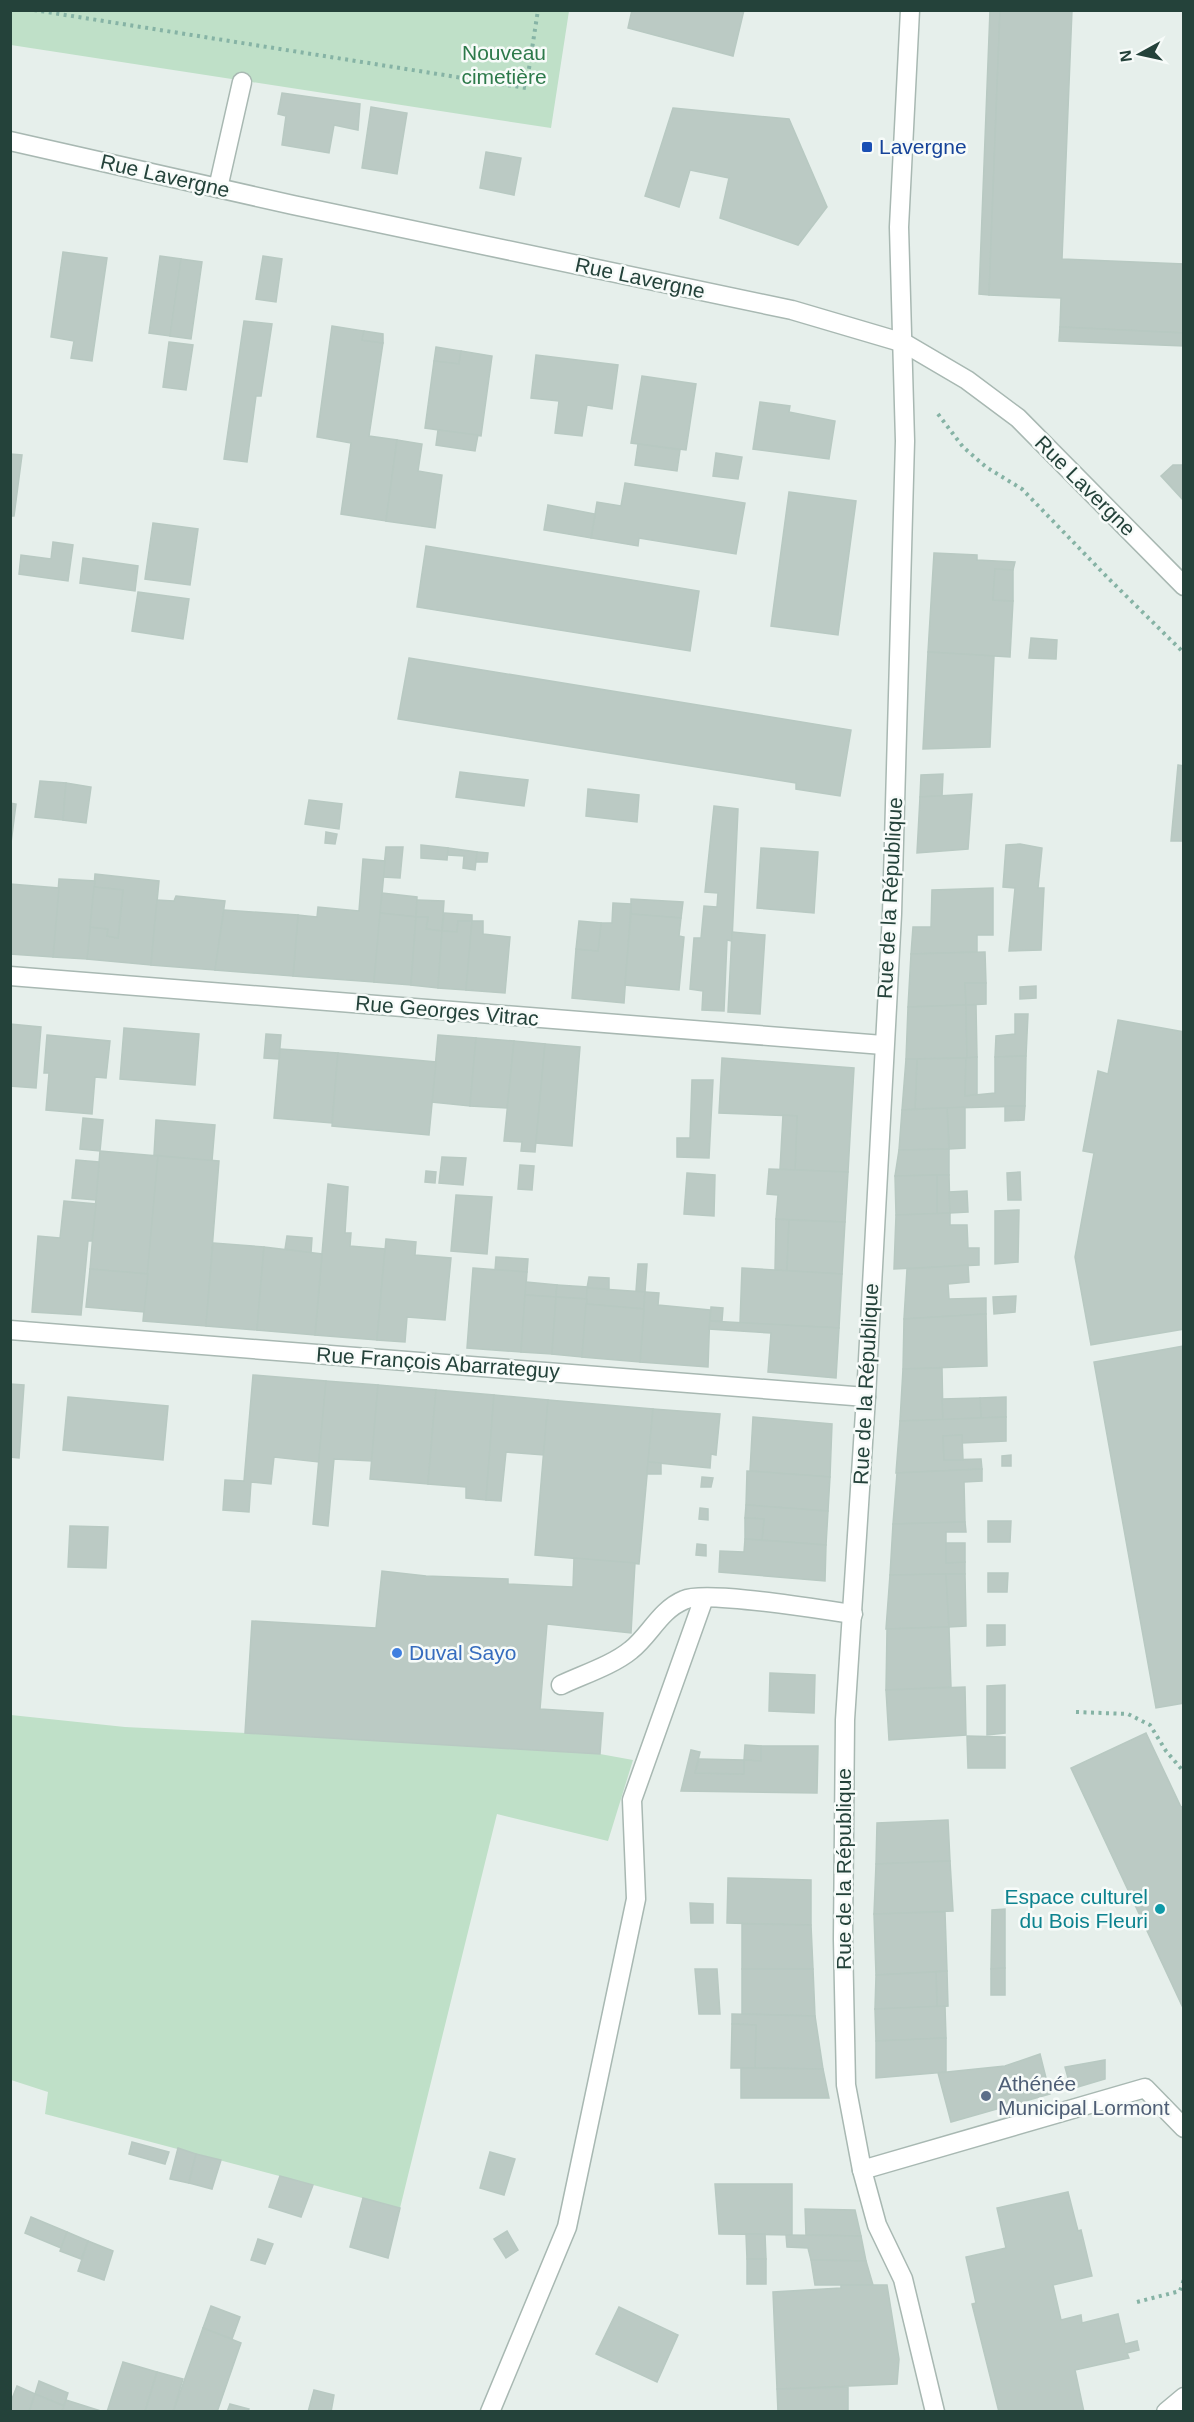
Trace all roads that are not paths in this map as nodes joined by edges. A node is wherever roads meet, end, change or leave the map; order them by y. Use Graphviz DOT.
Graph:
graph roads {
  1 [pos="910,10"];
  2 [pos="242,82"];
  3 [pos="10,141"];
  4 [pos="218,188"];
  5 [pos="904,343"];
  6 [pos="1184,585"];
  7 [pos="10,976"];
  8 [pos="883,1045"];
  9 [pos="10,1330"];
  10 [pos="866,1397"];
  11 [pos="704,1598"];
  12 [pos="853,1614"];
  13 [pos="561,1685"];
  14 [pos="1184,2128"];
  15 [pos="862,2170"];
  16 [pos="1184,2397"];
  17 [pos="490,2412"];
  18 [pos="935,2412"];
  19 [pos="1166,2412"];
  1 -- 5 [label="street, Rue de la République"];
  2 -- 4 [label="street"];
  3 -- 4 [label="street, Rue Lavergne"];
  4 -- 5 [label="street, Rue Lavergne"];
  5 -- 6 [label="street, Rue Lavergne"];
  5 -- 8 [label="street, Rue de la République"];
  7 -- 8 [label="street, Rue Georges Vitrac"];
  8 -- 10 [label="street, Rue de la République"];
  9 -- 10 [label="street, Rue François Abarrateguy"];
  10 -- 12 [label="street, Rue de la République"];
  11 -- 12 [label="street"];
  11 -- 13 [label="street"];
  11 -- 17 [label="street"];
  12 -- 15 [label="street, Rue de la République"];
  14 -- 15 [label="street"];
  15 -- 18 [label="street, Rue de la République"];
  16 -- 19 [label="street"];
}
